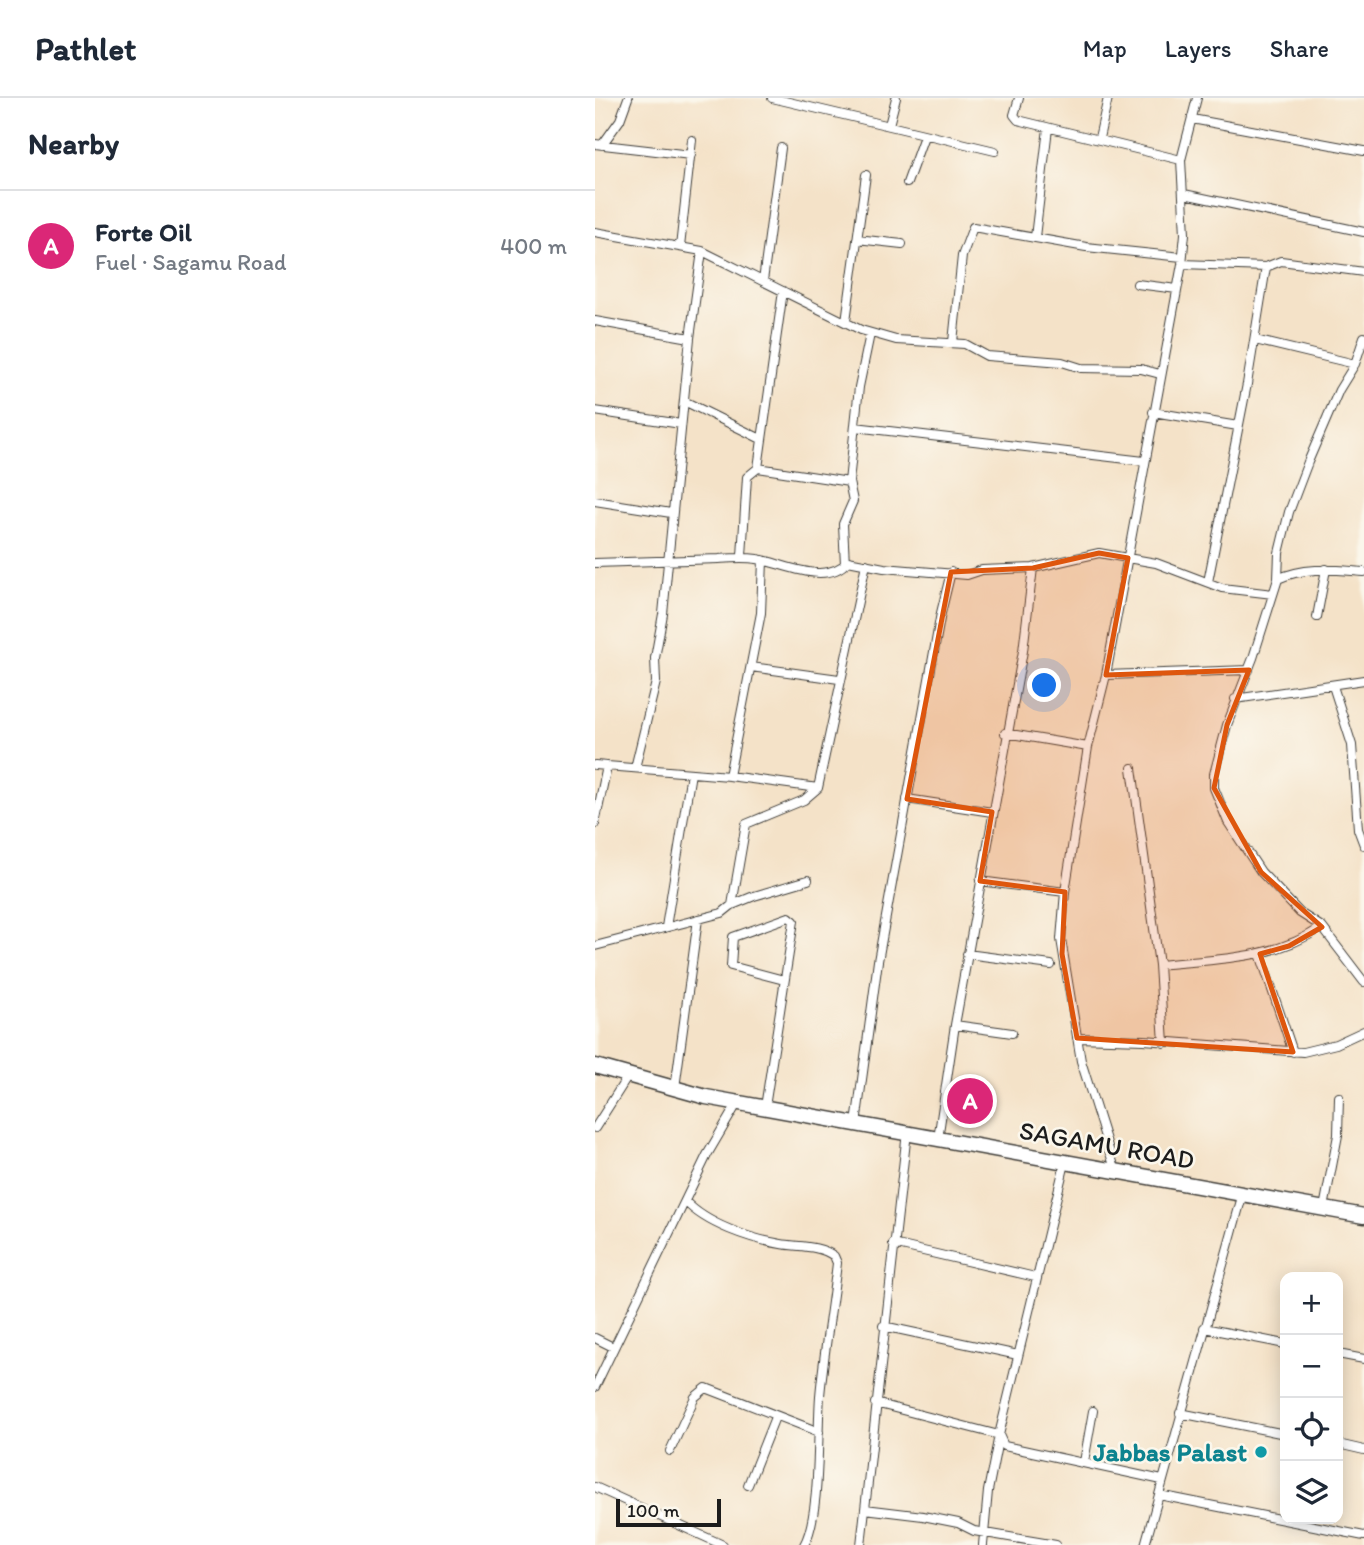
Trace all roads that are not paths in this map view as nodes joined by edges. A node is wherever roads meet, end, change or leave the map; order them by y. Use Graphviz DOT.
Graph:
graph roads {
  1 [pos="628,98"];
  2 [pos="772,98"];
  3 [pos="896,98"];
  4 [pos="1019,98"];
  5 [pos="1108,98"];
  6 [pos="1197,98"];
  7 [pos="1192,119"];
  8 [pos="889,125"];
  9 [pos="1048,128"];
  10 [pos="925,136"];
  11 [pos="1099,138"];
  12 [pos="692,140"];
  13 [pos="598,144"];
  14 [pos="781,148"];
  15 [pos="995,151"];
  16 [pos="1364,151"];
  17 [pos="691,155"];
  18 [pos="1181,160"];
  19 [pos="866,175"];
  20 [pos="907,183"];
  21 [pos="1184,194"];
  22 [pos="595,232"];
  23 [pos="1364,232"];
  24 [pos="1035,237"];
  25 [pos="857,239"];
  26 [pos="902,244"];
  27 [pos="680,247"];
  28 [pos="702,251"];
  29 [pos="1182,261"];
  30 [pos="1266,267"];
  31 [pos="1364,272"];
  32 [pos="763,281"];
  33 [pos="1137,284"];
  34 [pos="1177,289"];
  35 [pos="783,291"];
  36 [pos="595,321"];
  37 [pos="846,321"];
  38 [pos="870,334"];
  39 [pos="1364,337"];
  40 [pos="690,338"];
  41 [pos="1255,340"];
  42 [pos="953,342"];
  43 [pos="1355,364"];
  44 [pos="1160,374"];
  45 [pos="684,401"];
  46 [pos="595,411"];
  47 [pos="1153,412"];
  48 [pos="681,424"];
  49 [pos="1238,426"];
  50 [pos="855,427"];
  51 [pos="761,439"];
  52 [pos="1144,461"];
  53 [pos="758,468"];
  54 [pos="849,482"];
  55 [pos="595,501"];
  56 [pos="671,513"];
  57 [pos="742,556"];
  58 [pos="1128,558"];
  59 [pos="667,559"];
  60 [pos="763,560"];
  61 [pos="595,563"];
  62 [pos="866,564"];
  63 [pos="845,565"];
  64 [pos="1033,568"];
  65 [pos="1326,569"];
  66 [pos="951,572"];
  67 [pos="1364,572"];
  68 [pos="1278,579"];
  69 [pos="1207,582"];
  70 [pos="1273,594"];
  71 [pos="1317,617"];
  72 [pos="751,667"];
  73 [pos="1249,670"];
  74 [pos="1106,675"];
  75 [pos="839,679"];
  76 [pos="1364,680"];
  77 [pos="1332,686"];
  78 [pos="1235,699"];
  79 [pos="1005,733"];
  80 [pos="1088,747"];
  81 [pos="595,765"];
  82 [pos="607,766"];
  83 [pos="635,768"];
  84 [pos="1132,768"];
  85 [pos="691,773"];
  86 [pos="729,776"];
  87 [pos="818,788"];
  88 [pos="907,799"];
  89 [pos="992,812"];
  90 [pos="595,824"];
  91 [pos="1364,845"];
  92 [pos="808,880"];
  93 [pos="980,881"];
  94 [pos="1065,892"];
  95 [pos="732,905"];
  96 [pos="698,919"];
  97 [pos="666,927"];
  98 [pos="1322,927"];
  99 [pos="595,946"];
  100 [pos="967,954"];
  101 [pos="1260,954"];
  102 [pos="1051,964"];
  103 [pos="1159,965"];
  104 [pos="783,980"];
  105 [pos="1364,982"];
  106 [pos="955,1025"];
  107 [pos="1364,1031"];
  108 [pos="1012,1033"];
  109 [pos="1077,1038"];
  110 [pos="1164,1043"];
  111 [pos="1293,1052"];
  112 [pos="595,1066"];
  113 [pos="628,1076"];
  114 [pos="674,1088"];
  115 [pos="1339,1097"];
  116 [pos="738,1102"];
  117 [pos="765,1107"];
  118 [pos="856,1124"];
  119 [pos="595,1128"];
  120 [pos="907,1132"];
  121 [pos="938,1139"];
  122 [pos="1065,1163"];
  123 [pos="1116,1172"];
  124 [pos="1243,1193"];
  125 [pos="685,1201"];
  126 [pos="1324,1208"];
  127 [pos="696,1213"];
  128 [pos="679,1214"];
  129 [pos="1364,1216"];
  130 [pos="893,1244"];
  131 [pos="1035,1277"];
  132 [pos="883,1326"];
  133 [pos="1204,1328"];
  134 [pos="595,1338"];
  135 [pos="1280,1343"];
  136 [pos="613,1348"];
  137 [pos="1018,1355"];
  138 [pos="1343,1355"];
  139 [pos="1364,1359"];
  140 [pos="595,1387"];
  141 [pos="875,1403"];
  142 [pos="1093,1410"];
  143 [pos="1180,1413"];
  144 [pos="775,1417"];
  145 [pos="819,1432"];
  146 [pos="1280,1433"];
  147 [pos="999,1434"];
  148 [pos="1343,1445"];
  149 [pos="1364,1450"];
  150 [pos="670,1451"];
  151 [pos="1084,1462"];
  152 [pos="1162,1480"];
  153 [pos="748,1485"];
  154 [pos="595,1487"];
  155 [pos="1159,1495"];
  156 [pos="865,1509"];
  157 [pos="984,1532"];
  158 [pos="1364,1536"];
  159 [pos="723,1545"];
  160 [pos="804,1545"];
  161 [pos="861,1545"];
  162 [pos="983,1545"];
  163 [pos="1055,1545"];
  164 [pos="1145,1545"];
  1 -- 13 [label="street"];
  2 -- 8 [label="street"];
  3 -- 8 [label="street"];
  4 -- 9 [label="street"];
  5 -- 11 [label="street"];
  6 -- 7 [label="street"];
  7 -- 16 [label="street"];
  7 -- 18 [label="street"];
  8 -- 10 [label="street"];
  9 -- 11 [label="street"];
  9 -- 24 [label="street"];
  10 -- 15 [label="street"];
  10 -- 20 [label="street"];
  11 -- 18 [label="street"];
  12 -- 17 [label="street"];
  13 -- 17 [label="street"];
  14 -- 32 [label="street"];
  17 -- 27 [label="street"];
  18 -- 21 [label="street"];
  19 -- 25 [label="street"];
  21 -- 23 [label="street"];
  21 -- 29 [label="street"];
  22 -- 27 [label="street"];
  24 -- 29 [label="street"];
  24 -- 42 [label="street"];
  25 -- 26 [label="street"];
  25 -- 37 [label="street"];
  27 -- 28 [label="street"];
  28 -- 32 [label="street"];
  28 -- 40 [label="street"];
  29 -- 30 [label="street"];
  29 -- 34 [label="street"];
  30 -- 31 [label="street"];
  30 -- 41 [label="street"];
  32 -- 35 [label="street"];
  33 -- 34 [label="street"];
  34 -- 44 [label="street"];
  35 -- 37 [label="street"];
  35 -- 51 [label="street"];
  36 -- 40 [label="street"];
  37 -- 38 [label="street"];
  38 -- 42 [label="street"];
  38 -- 50 [label="street"];
  39 -- 43 [label="street"];
  40 -- 45 [label="street"];
  41 -- 43 [label="street"];
  41 -- 49 [label="street"];
  42 -- 44 [label="street"];
  43 -- 68 [label="street"];
  44 -- 47 [label="street"];
  45 -- 48 [label="street"];
  45 -- 51 [label="street"];
  46 -- 48 [label="street"];
  47 -- 49 [label="street"];
  47 -- 52 [label="street"];
  48 -- 56 [label="street"];
  49 -- 69 [label="street"];
  50 -- 52 [label="street"];
  50 -- 54 [label="street"];
  51 -- 53 [label="street"];
  52 -- 58 [label="street"];
  53 -- 54 [label="street"];
  53 -- 57 [label="street"];
  54 -- 63 [label="street"];
  55 -- 56 [label="street"];
  56 -- 59 [label="street"];
  57 -- 59 [label="street"];
  57 -- 60 [label="street"];
  58 -- 64 [label="street"];
  58 -- 69 [label="street"];
  58 -- 74 [label="street"];
  59 -- 61 [label="street"];
  59 -- 83 [label="street"];
  60 -- 63 [label="street"];
  60 -- 72 [label="street"];
  62 -- 63 [label="street"];
  62 -- 66 [label="street"];
  62 -- 75 [label="street"];
  64 -- 66 [label="street"];
  64 -- 79 [label="street"];
  65 -- 67 [label="street"];
  65 -- 68 [label="street"];
  65 -- 71 [label="street"];
  66 -- 88 [label="street"];
  68 -- 70 [label="street"];
  69 -- 70 [label="street"];
  70 -- 73 [label="street"];
  72 -- 75 [label="street"];
  72 -- 86 [label="street"];
  73 -- 74 [label="street"];
  73 -- 78 [label="street"];
  74 -- 80 [label="street"];
  75 -- 87 [label="street"];
  76 -- 77 [label="street"];
  77 -- 78 [label="street"];
  77 -- 91 [label="street"];
  78 -- 98 [label="street"];
  79 -- 80 [label="street"];
  79 -- 89 [label="street"];
  80 -- 94 [label="street"];
  81 -- 82 [label="street"];
  82 -- 83 [label="street"];
  82 -- 90 [label="street"];
  83 -- 85 [label="street"];
  84 -- 103 [label="street"];
  85 -- 86 [label="street"];
  85 -- 97 [label="street"];
  86 -- 87 [label="street"];
  87 -- 95 [label="street"];
  88 -- 89 [label="street"];
  88 -- 118 [label="street"];
  89 -- 93 [label="street"];
  92 -- 95 [label="street"];
  93 -- 94 [label="street"];
  93 -- 100 [label="street"];
  94 -- 109 [label="street"];
  95 -- 96 [label="street"];
  96 -- 97 [label="street"];
  96 -- 114 [label="street"];
  97 -- 99 [label="street"];
  98 -- 101 [label="street"];
  98 -- 105 [label="street"];
  100 -- 102 [label="street"];
  100 -- 106 [label="street"];
  101 -- 103 [label="street"];
  101 -- 111 [label="street"];
  103 -- 110 [label="street"];
  104 -- 104 [label="street"];
  104 -- 117 [label="street"];
  106 -- 108 [label="street"];
  106 -- 121 [label="street"];
  107 -- 111 [label="street"];
  109 -- 110 [label="street"];
  109 -- 123 [label="street"];
  110 -- 111 [label="street"];
  112 -- 113 [label="highway, SAGAMU ROAD"];
  113 -- 114 [label="highway, SAGAMU ROAD"];
  113 -- 119 [label="street"];
  114 -- 116 [label="highway, SAGAMU ROAD"];
  115 -- 126 [label="street"];
  116 -- 117 [label="highway, SAGAMU ROAD"];
  116 -- 125 [label="street"];
  117 -- 118 [label="highway, SAGAMU ROAD"];
  118 -- 120 [label="highway, SAGAMU ROAD"];
  120 -- 121 [label="highway, SAGAMU ROAD"];
  120 -- 130 [label="street"];
  121 -- 122 [label="highway, SAGAMU ROAD"];
  122 -- 123 [label="highway, SAGAMU ROAD"];
  122 -- 131 [label="street"];
  123 -- 124 [label="highway, SAGAMU ROAD"];
  124 -- 126 [label="highway, SAGAMU ROAD"];
  124 -- 133 [label="street"];
  125 -- 127 [label="street"];
  125 -- 128 [label="street"];
  126 -- 129 [label="highway, SAGAMU ROAD"];
  127 -- 128 [label="street"];
  127 -- 145 [label="street"];
  128 -- 136 [label="street"];
  130 -- 131 [label="street"];
  130 -- 132 [label="street"];
  131 -- 137 [label="street"];
  132 -- 137 [label="street"];
  132 -- 141 [label="street"];
  133 -- 135 [label="street"];
  133 -- 143 [label="street"];
  134 -- 136 [label="street"];
  136 -- 140 [label="street"];
  137 -- 147 [label="street"];
  138 -- 139 [label="street"];
  141 -- 147 [label="street"];
  141 -- 156 [label="street"];
  142 -- 151 [label="street"];
  143 -- 146 [label="street"];
  143 -- 152 [label="street"];
  144 -- 145 [label="street"];
  144 -- 150 [label="street"];
  144 -- 153 [label="street"];
  145 -- 160 [label="street"];
  147 -- 151 [label="street"];
  147 -- 157 [label="street"];
  148 -- 149 [label="street"];
  151 -- 152 [label="street"];
  152 -- 155 [label="street"];
  154 -- 159 [label="street"];
  155 -- 158 [label="street"];
  155 -- 164 [label="street"];
  156 -- 157 [label="street"];
  156 -- 161 [label="street"];
  157 -- 162 [label="street"];
  157 -- 163 [label="street"];
}
